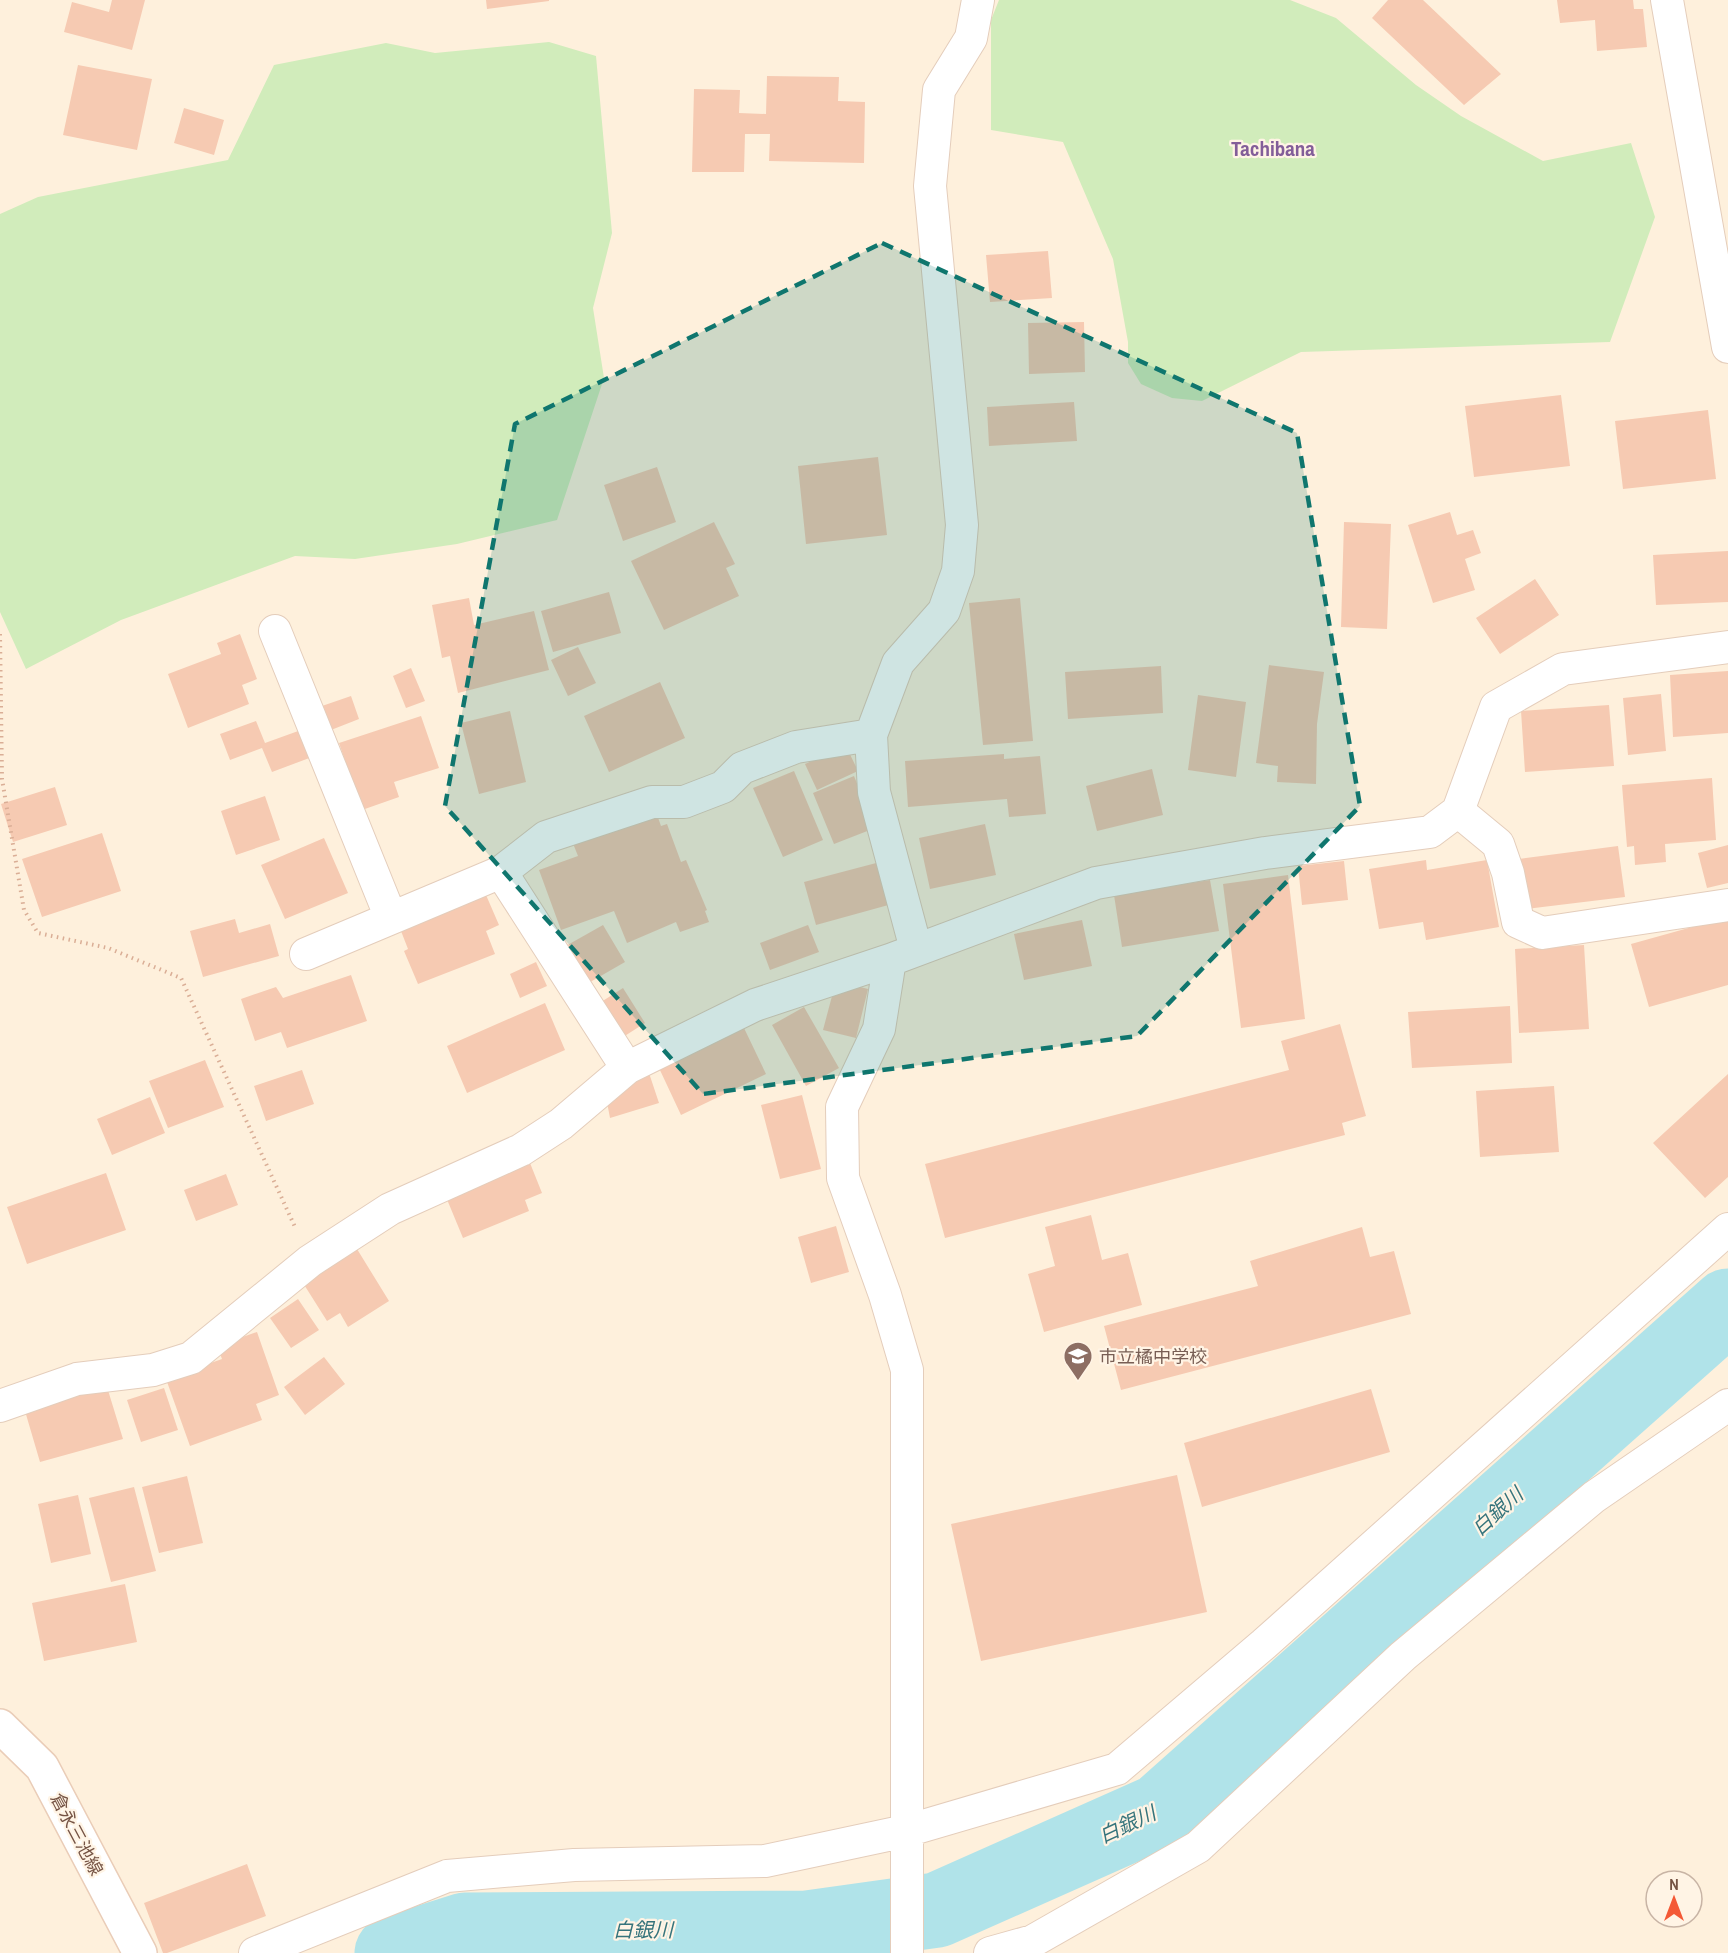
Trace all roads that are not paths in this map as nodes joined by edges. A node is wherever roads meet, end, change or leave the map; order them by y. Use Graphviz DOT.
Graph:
graph roads {
  1 [pos="978,0"];
  2 [pos="1667,0"];
  3 [pos="1728,347"];
  4 [pos="275,631"];
  5 [pos="1728,647"];
  6 [pos="871,735"];
  7 [pos="1458,811"];
  8 [pos="501,872"];
  9 [pos="1728,905"];
  10 [pos="391,918"];
  11 [pos="306,954"];
  12 [pos="903,955"];
  13 [pos="627,1068"];
  14 [pos="1728,1229"];
  15 [pos="1728,1405"];
  16 [pos="0,1406"];
  17 [pos="0,1726"];
  18 [pos="906,1832"];
  19 [pos="140,1953"];
  20 [pos="255,1953"];
  21 [pos="908,1953"];
  22 [pos="990,1953"];
  1 -- 6 [label="street"];
  2 -- 3 [label="street"];
  4 -- 10 [label="street"];
  5 -- 7 [label="street"];
  6 -- 8 [label="street"];
  6 -- 12 [label="street"];
  7 -- 9 [label="street"];
  7 -- 12 [label="street"];
  8 -- 10 [label="street"];
  8 -- 13 [label="street"];
  10 -- 11 [label="street"];
  12 -- 13 [label="street"];
  12 -- 18 [label="street"];
  13 -- 16 [label="street"];
  14 -- 18 [label="street"];
  15 -- 22 [label="street"];
  17 -- 19 [label="main road, 倉永三池線"];
  18 -- 20 [label="street"];
  18 -- 21 [label="street"];
}
